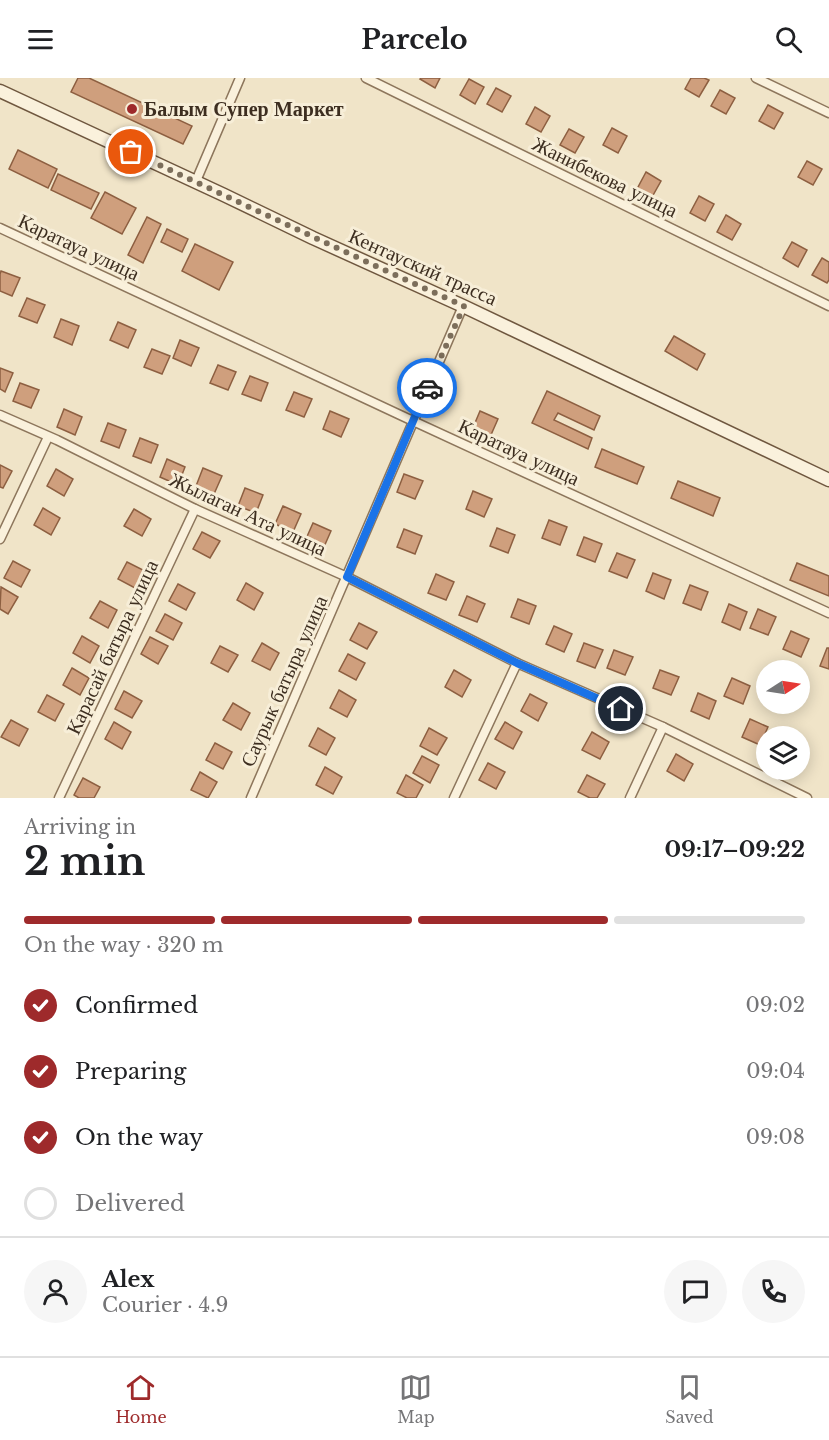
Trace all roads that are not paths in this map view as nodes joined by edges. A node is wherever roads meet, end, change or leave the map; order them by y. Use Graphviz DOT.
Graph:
graph roads {
  1 [pos="240,78"];
  2 [pos="366,78"];
  3 [pos="756,78"];
  4 [pos="0,91"];
  5 [pos="829,113"];
  6 [pos="196,181"];
  7 [pos="0,228"];
  8 [pos="464,306"];
  9 [pos="829,306"];
  10 [pos="0,415"];
  11 [pos="413,421"];
  12 [pos="48,437"];
  13 [pos="829,480"];
  14 [pos="195,509"];
  15 [pos="0,539"];
  16 [pos="347,577"];
  17 [pos="829,613"];
  18 [pos="517,663"];
  19 [pos="663,728"];
  20 [pos="59,798"];
  21 [pos="251,798"];
  22 [pos="454,798"];
  23 [pos="630,798"];
  24 [pos="807,798"];
  1 -- 6 [label="street"];
  2 -- 9 [label="street, Жанибекова улица"];
  3 -- 5 [label="street"];
  4 -- 6 [label="main road, Кентауский трасса"];
  6 -- 8 [label="main road, Кентауский трасса"];
  7 -- 11 [label="street, Каратауа улица"];
  8 -- 11 [label="street, Саурык батыра улица"];
  8 -- 13 [label="main road, Кентауский трасса"];
  10 -- 12 [label="street, Жылаган Ата улица"];
  11 -- 16 [label="street, Саурык батыра улица"];
  11 -- 17 [label="street, Каратауа улица"];
  12 -- 14 [label="street, Жылаган Ата улица"];
  12 -- 15 [label="street"];
  14 -- 16 [label="street, Жылаган Ата улица"];
  14 -- 20 [label="street, Карасай батыра улица"];
  16 -- 18 [label="street, Жылаган Ата улица"];
  16 -- 21 [label="street, Саурык батыра улица"];
  18 -- 19 [label="street, Жылаган Ата улица"];
  18 -- 22 [label="street"];
  19 -- 23 [label="street"];
  19 -- 24 [label="street, Жылаган Ата улица"];
}
